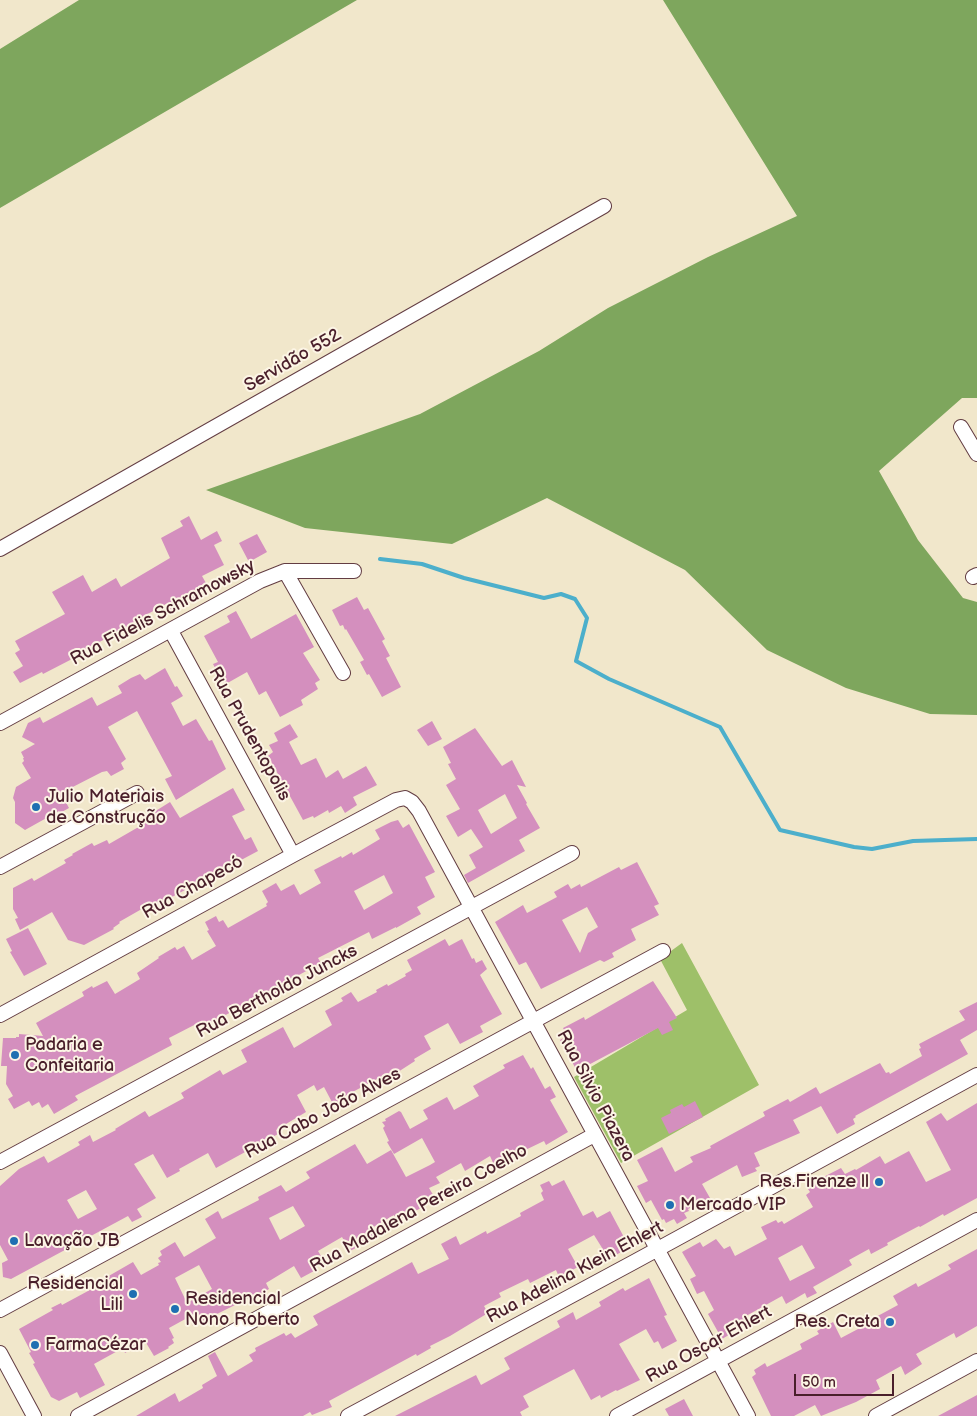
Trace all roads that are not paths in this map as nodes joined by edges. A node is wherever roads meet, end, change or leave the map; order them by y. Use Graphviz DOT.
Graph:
graph roads {
  1 [pos="604,206"];
  2 [pos="961,427"];
  3 [pos="977,454"];
  4 [pos="0,549"];
  5 [pos="354,571"];
  6 [pos="285,572"];
  7 [pos="171,630"];
  8 [pos="343,673"];
  9 [pos="0,723"];
  10 [pos="137,793"];
  11 [pos="405,798"];
  12 [pos="572,853"];
  13 [pos="293,855"];
  14 [pos="0,867"];
  15 [pos="472,908"];
  16 [pos="663,951"];
  17 [pos="0,1015"];
  18 [pos="534,1022"];
  19 [pos="977,1075"];
  20 [pos="594,1135"];
  21 [pos="0,1162"];
  22 [pos="977,1220"];
  23 [pos="657,1250"];
  24 [pos="0,1310"];
  25 [pos="0,1353"];
  26 [pos="718,1361"];
  27 [pos="977,1361"];
  28 [pos="34,1416"];
  29 [pos="78,1416"];
  30 [pos="348,1416"];
  31 [pos="617,1416"];
  32 [pos="748,1416"];
  33 [pos="876,1416"];
  1 -- 4 [label="street, Servidão 552"];
  2 -- 3 [label="street"];
  5 -- 6 [label="street, Rua Fidelis Schramowsky"];
  6 -- 7 [label="street, Rua Fidelis Schramowsky"];
  6 -- 8 [label="street"];
  7 -- 9 [label="street, Rua Fidelis Schramowsky"];
  7 -- 13 [label="street, Rua Prudentopolis"];
  10 -- 14 [label="street"];
  11 -- 13 [label="street, Rua Chapecó"];
  11 -- 15 [label="street, Rua Silvio Piazera"];
  12 -- 15 [label="street, Rua Bertholdo Juncks"];
  13 -- 17 [label="street, Rua Chapecó"];
  15 -- 18 [label="street, Rua Silvio Piazera"];
  15 -- 21 [label="street, Rua Bertholdo Juncks"];
  16 -- 18 [label="street, Rua Cabo João Alves"];
  18 -- 20 [label="street, Rua Silvio Piazera"];
  18 -- 24 [label="street, Rua Cabo João Alves"];
  19 -- 23 [label="street, Rua Adelina Klein Ehlert"];
  20 -- 23 [label="street, Rua Silvio Piazera"];
  20 -- 29 [label="street, Rua Madalena Pereira Coelho"];
  22 -- 26 [label="street, Rua Oscar Ehlert"];
  23 -- 26 [label="street, Rua Silvio Piazera"];
  23 -- 30 [label="street, Rua Adelina Klein Ehlert"];
  25 -- 28 [label="street"];
  26 -- 31 [label="street, Rua Oscar Ehlert"];
  26 -- 32 [label="street, Rua Silvio Piazera"];
  27 -- 33 [label="street"];
}
